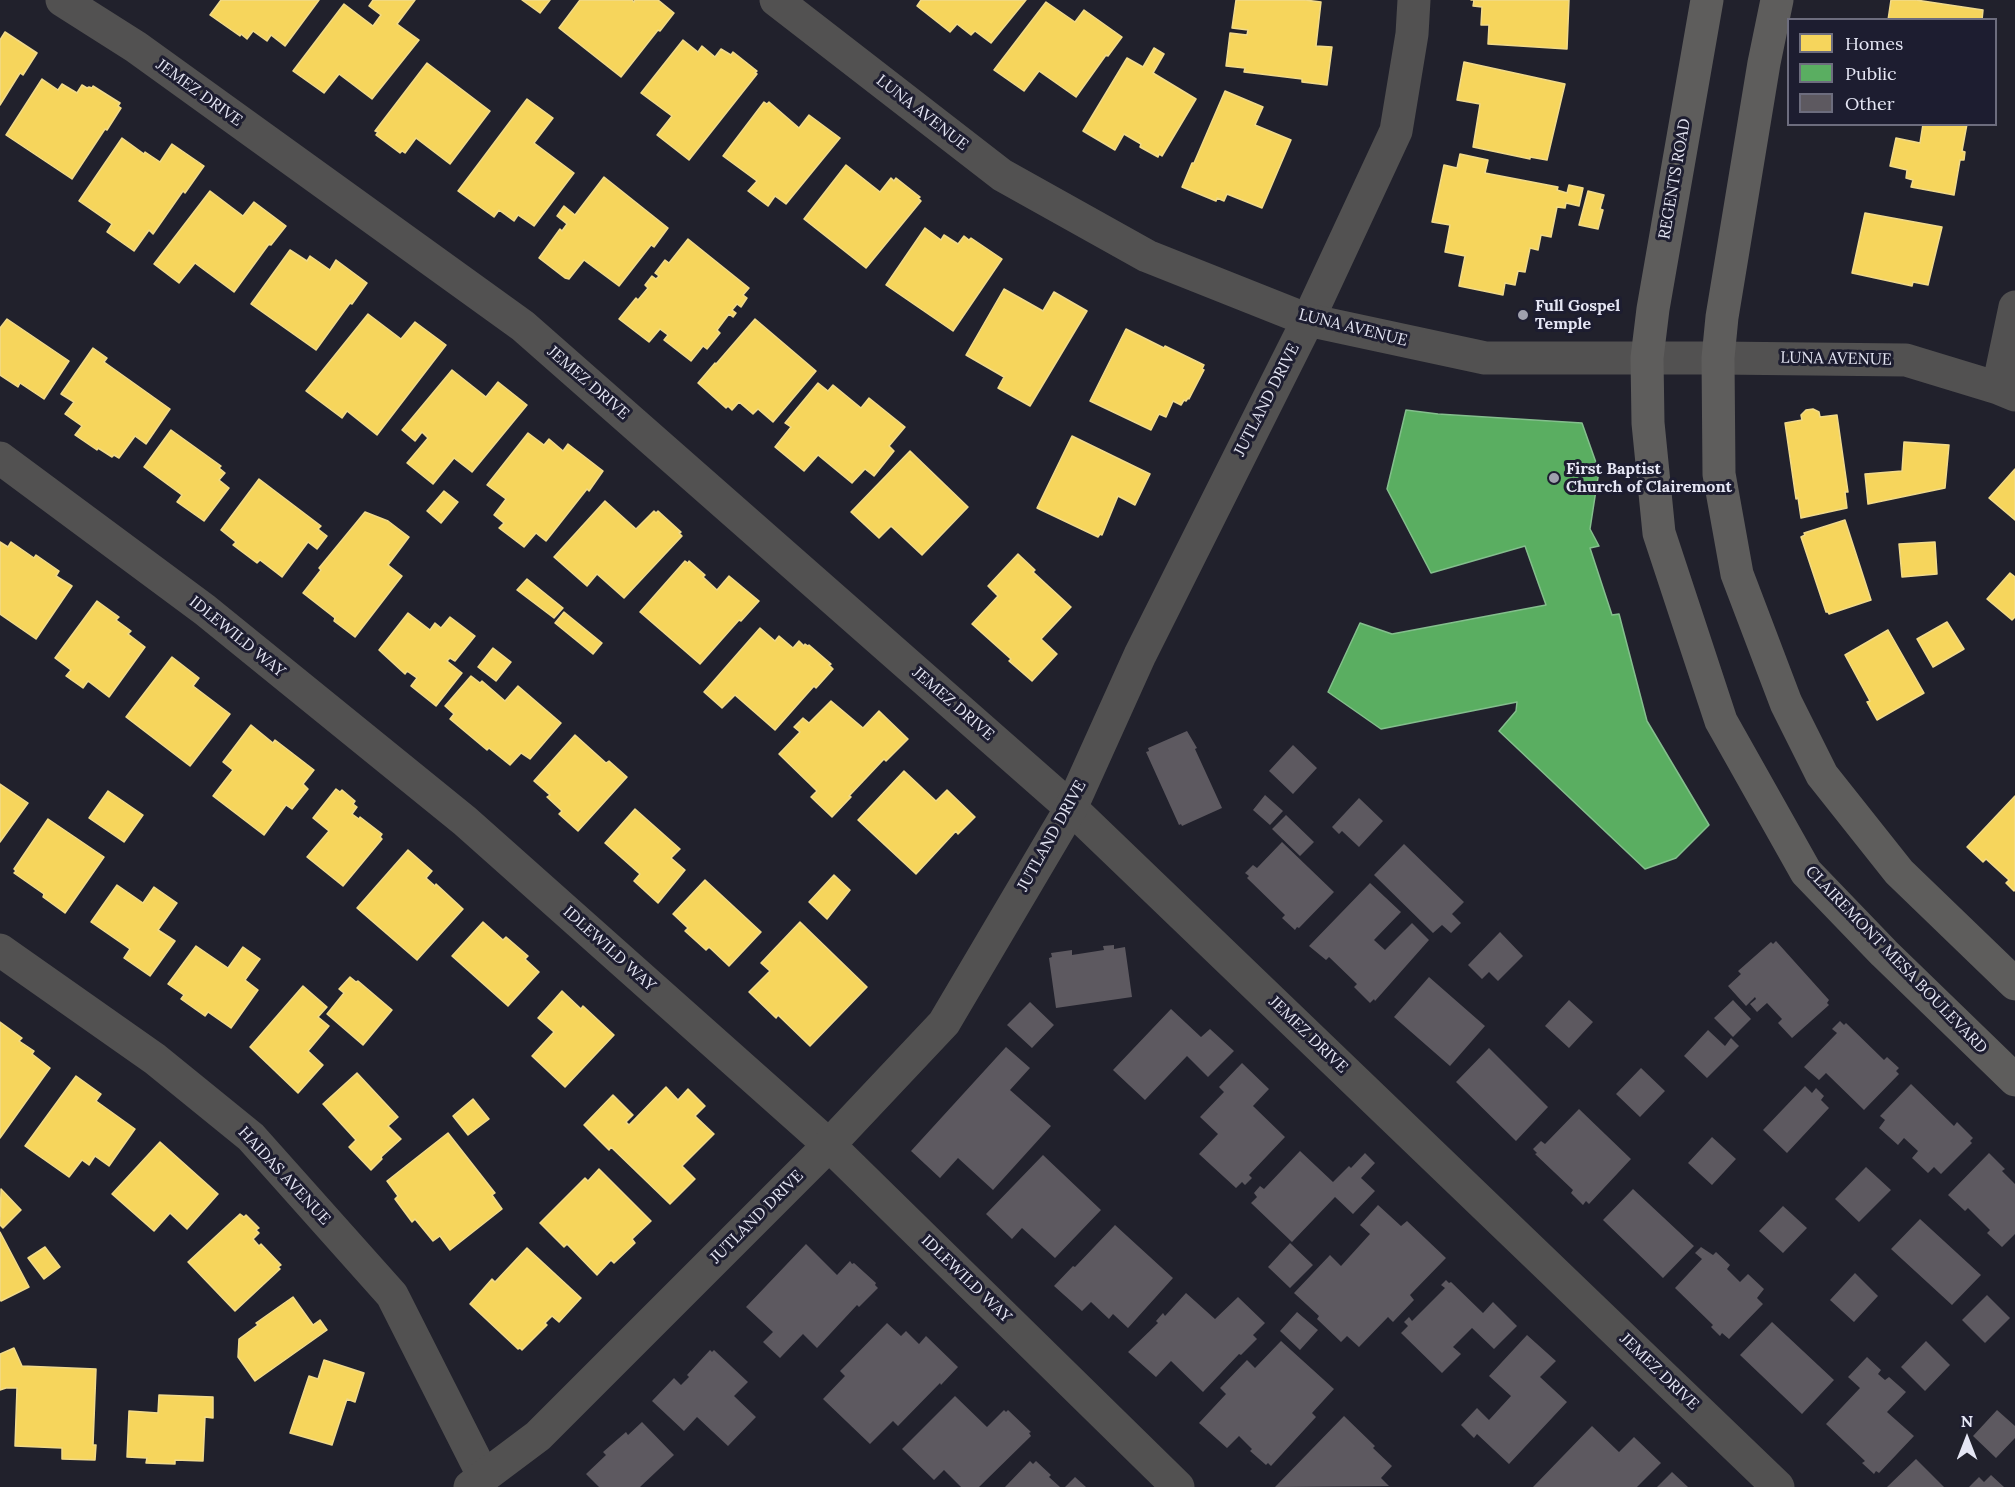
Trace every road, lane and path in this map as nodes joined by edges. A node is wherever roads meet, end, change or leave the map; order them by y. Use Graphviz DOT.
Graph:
graph roads {
  1 [pos="62,0"];
  2 [pos="776,0"];
  3 [pos="1414,0"];
  4 [pos="1707,0"];
  5 [pos="1777,0"];
  6 [pos="2015,307"];
  7 [pos="1308,320"];
  8 [pos="1647,358"];
  9 [pos="1718,358"];
  10 [pos="2006,392"];
  11 [pos="0,458"];
  12 [pos="1071,808"];
  13 [pos="0,950"];
  14 [pos="2015,984"];
  15 [pos="2015,1080"];
  16 [pos="829,1145"];
  17 [pos="477,1482"];
  18 [pos="1178,1487"];
  19 [pos="1778,1487"];
  1 -- 12 [label="street, JEMEZ DRIVE"];
  2 -- 7 [label="street, LUNA AVENUE"];
  3 -- 7 [label="street, JUTLAND DRIVE"];
  4 -- 8 [label="main road, REGENTS ROAD"];
  5 -- 9 [label="main road"];
  6 -- 10 [label="street"];
  7 -- 8 [label="street, LUNA AVENUE"];
  7 -- 12 [label="street, JUTLAND DRIVE"];
  8 -- 9 [label="street, LUNA AVENUE"];
  8 -- 15 [label="main road, CLAIREMONT MESA BOULEVARD"];
  9 -- 10 [label="street, LUNA AVENUE"];
  9 -- 14 [label="main road"];
  11 -- 16 [label="street, IDLEWILD WAY"];
  12 -- 16 [label="street, JUTLAND DRIVE"];
  12 -- 19 [label="street, JEMEZ DRIVE"];
  13 -- 17 [label="street, HAIDAS AVENUE"];
  16 -- 17 [label="street, JUTLAND DRIVE"];
  16 -- 18 [label="street, IDLEWILD WAY"];
}
